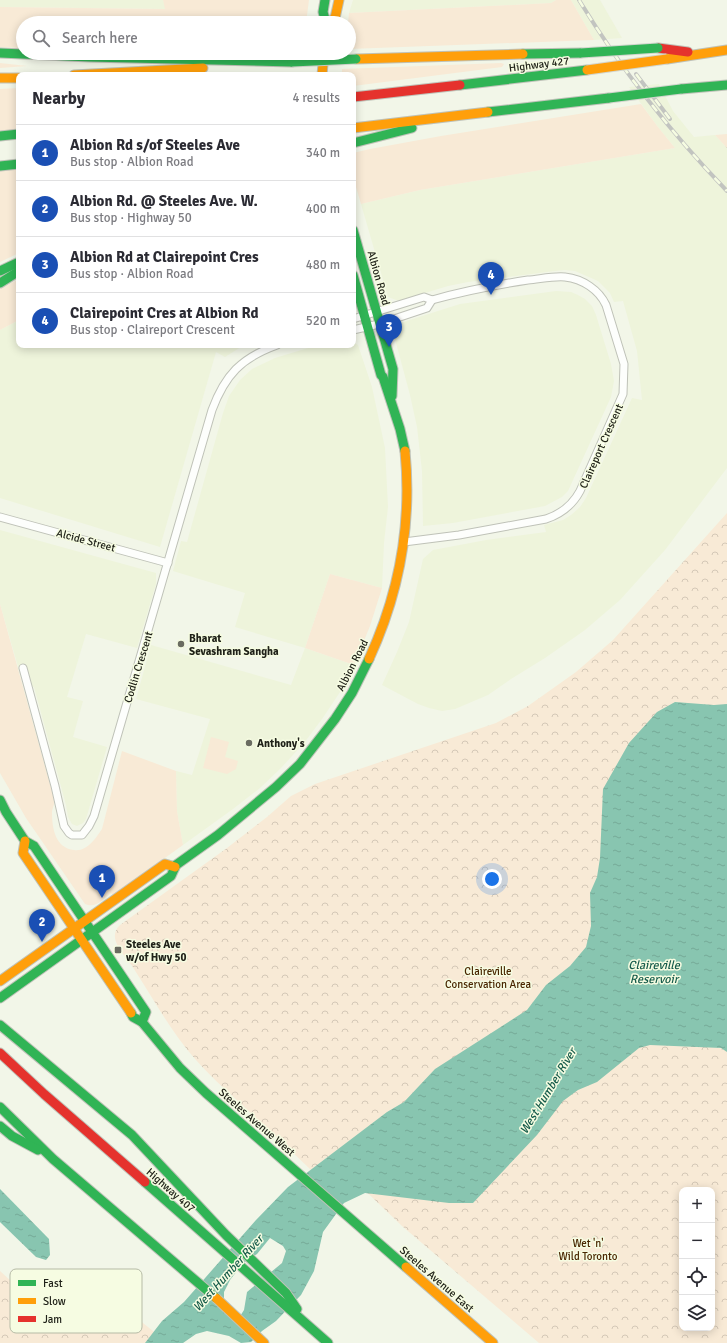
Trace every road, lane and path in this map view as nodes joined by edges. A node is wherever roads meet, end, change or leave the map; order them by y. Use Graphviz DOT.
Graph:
graph roads {
  1 [pos="325,0"];
  2 [pos="339,0"];
  3 [pos="324,16"];
  4 [pos="335,16"];
  5 [pos="727,50"];
  6 [pos="0,53"];
  7 [pos="16,54"];
  8 [pos="699,54"];
  9 [pos="356,59"];
  10 [pos="211,60"];
  11 [pos="323,60"];
  12 [pos="335,60"];
  13 [pos="292,62"];
  14 [pos="124,72"];
  15 [pos="322,72"];
  16 [pos="0,78"];
  17 [pos="16,78"];
  18 [pos="727,84"];
  19 [pos="356,97"];
  20 [pos="453,117"];
  21 [pos="356,127"];
  22 [pos="16,134"];
  23 [pos="0,136"];
  24 [pos="356,142"];
  25 [pos="16,164"];
  26 [pos="0,166"];
  27 [pos="356,241"];
  28 [pos="16,263"];
  29 [pos="0,271"];
  30 [pos="16,274"];
  31 [pos="0,282"];
  32 [pos="356,286"];
  33 [pos="432,300"];
  34 [pos="376,312"];
  35 [pos="364,316"];
  36 [pos="356,318"];
  37 [pos="380,324"];
  38 [pos="367,326"];
  39 [pos="356,329"];
  40 [pos="270,348"];
  41 [pos="392,404"];
  42 [pos="1,517"];
  43 [pos="404,542"];
  44 [pos="168,563"];
  45 [pos="23,668"];
  46 [pos="0,800"];
  47 [pos="25,841"];
  48 [pos="175,867"];
  49 [pos="85,921"];
  50 [pos="74,929"];
  51 [pos="93,933"];
  52 [pos="82,941"];
  53 [pos="0,981"];
  54 [pos="2,997"];
  55 [pos="142,1022"];
  56 [pos="0,1025"];
  57 [pos="0,1053"];
  58 [pos="0,1107"];
  59 [pos="0,1126"];
  60 [pos="53,1159"];
  61 [pos="365,1232"];
  62 [pos="307,1324"];
  63 [pos="264,1343"];
  64 [pos="328,1343"];
  65 [pos="493,1343"];
  1 -- 3 [label="main road"];
  2 -- 4 [label="main road"];
  5 -- 8 [label="main road, Highway 427"];
  6 -- 7 [label="main road"];
  8 -- 9 [label="main road, bridge"];
  8 -- 19 [label="main road, Highway 427, bridge"];
  10 -- 13 [label="main road"];
  11 -- 15 [label="main road"];
  12 -- 13 [label="main road, bridge"];
  13 -- 14 [label="main road"];
  16 -- 17 [label="main road"];
  18 -- 20 [label="main road, bridge"];
  20 -- 21 [label="main road"];
  20 -- 24 [label="main road"];
  22 -- 23 [label="main road"];
  25 -- 26 [label="main road"];
  27 -- 34 [label="main road, Albion Road"];
  28 -- 29 [label="main road"];
  30 -- 31 [label="main road"];
  32 -- 35 [label="main road, Albion Road"];
  33 -- 34 [label="street, Claireport Crescent"];
  33 -- 37 [label="street, Claireport Crescent"];
  33 -- 43 [label="street, Claireport Crescent"];
  34 -- 35 [label="street, Claireport Crescent"];
  34 -- 37 [label="main road, Albion Road"];
  35 -- 36 [label="street"];
  35 -- 38 [label="main road, Albion Road"];
  37 -- 38 [label="street, Claireport Crescent"];
  37 -- 41 [label="main road, Albion Road"];
  38 -- 39 [label="street"];
  38 -- 41 [label="main road, Albion Road"];
  40 -- 44 [label="street, Codlin Crescent"];
  41 -- 43 [label="main road, Albion Road"];
  42 -- 44 [label="street, Alcide Street"];
  43 -- 48 [label="main road, Albion Road"];
  44 -- 45 [label="street, Codlin Crescent"];
  46 -- 47 [label="main road, Steeles Avenue West"];
  47 -- 49 [label="main road, Steeles Avenue West"];
  47 -- 50 [label="main road, Steeles Avenue West"];
  48 -- 49 [label="main road, Albion Road"];
  48 -- 51 [label="main road, Albion Road"];
  49 -- 50 [label="main road"];
  49 -- 51 [label="main road, Steeles Avenue West"];
  50 -- 52 [label="main road, Steeles Avenue West"];
  50 -- 53 [label="main road"];
  51 -- 52 [label="main road, Albion Road"];
  51 -- 55 [label="main road, Steeles Avenue West"];
  52 -- 54 [label="main road, Albion Road"];
  52 -- 55 [label="main road, Steeles Avenue West"];
  55 -- 61 [label="main road, Steeles Avenue West"];
  56 -- 62 [label="main road"];
  57 -- 62 [label="main road, Highway 407"];
  58 -- 60 [label="main road"];
  59 -- 60 [label="main road"];
  60 -- 63 [label="main road"];
  61 -- 65 [label="main road, Steeles Avenue East"];
  62 -- 64 [label="main road, Highway 407"];
}
